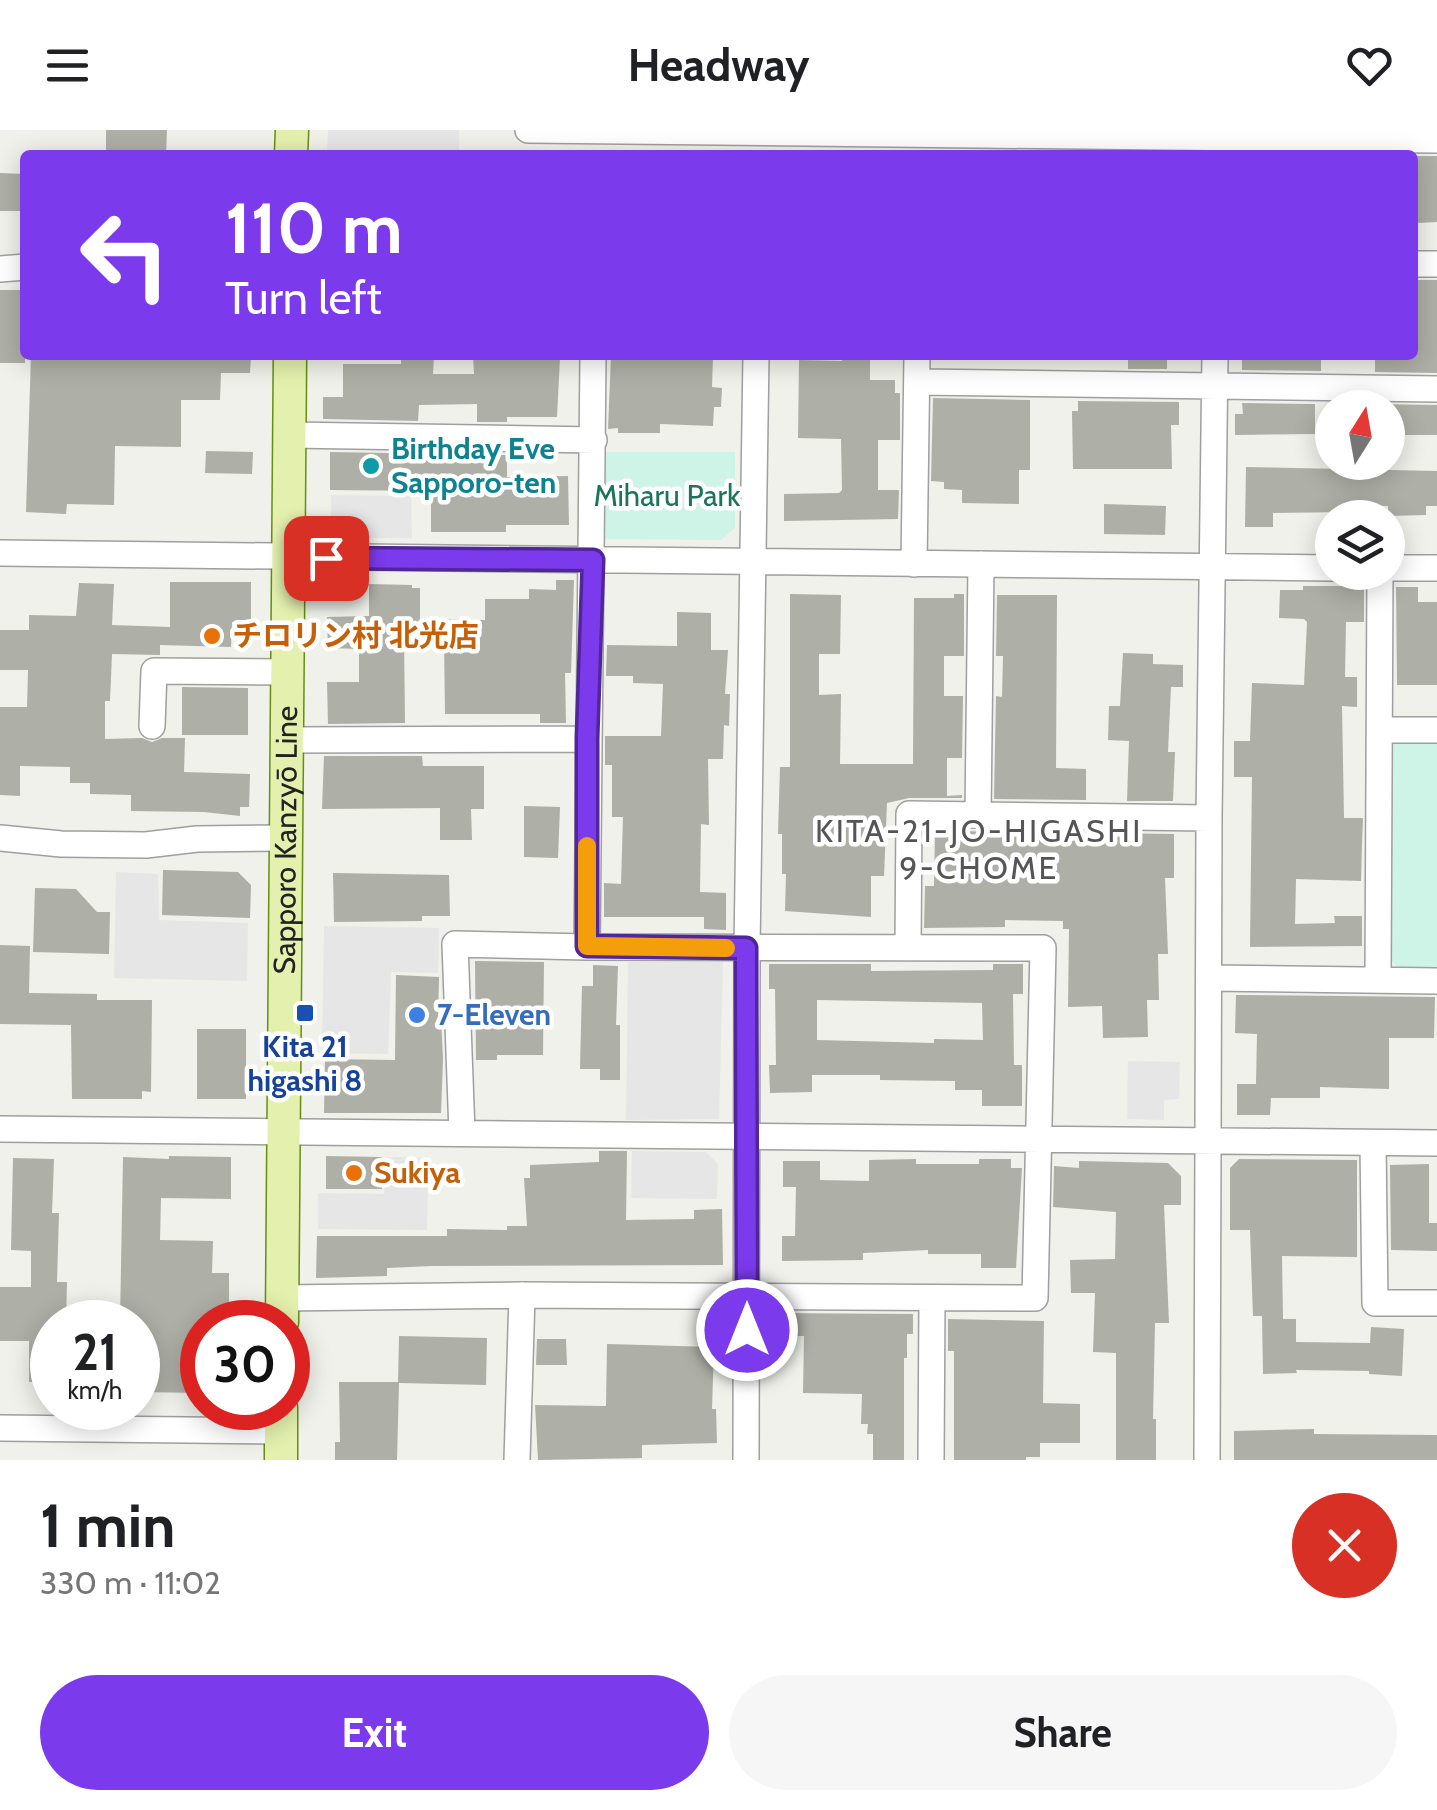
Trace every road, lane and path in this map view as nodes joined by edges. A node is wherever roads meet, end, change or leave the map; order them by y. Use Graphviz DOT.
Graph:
graph roads {
  1 [pos="528,130"];
  2 [pos="759,140"];
  3 [pos="1437,140"];
  4 [pos="1216,141"];
  5 [pos="595,143"];
  6 [pos="920,144"];
  7 [pos="290,360"];
  8 [pos="594,360"];
  9 [pos="756,360"];
  10 [pos="917,360"];
  11 [pos="1215,360"];
  12 [pos="916,382"];
  13 [pos="1215,386"];
  14 [pos="1437,389"];
  15 [pos="290,435"];
  16 [pos="594,440"];
  17 [pos="0,553"];
  18 [pos="288,558"];
  19 [pos="593,560"];
  20 [pos="754,561"];
  21 [pos="914,564"];
  22 [pos="981,564"];
  23 [pos="1212,566"];
  24 [pos="1315,568"];
  25 [pos="1405,568"];
  26 [pos="1437,568"];
  27 [pos="1380,590"];
  28 [pos="287,672"];
  29 [pos="152,726"];
  30 [pos="1380,730"];
  31 [pos="1437,730"];
  32 [pos="587,738"];
  33 [pos="287,740"];
  34 [pos="978,815"];
  35 [pos="1209,818"];
  36 [pos="0,838"];
  37 [pos="286,838"];
  38 [pos="587,946"];
  39 [pos="746,948"];
  40 [pos="908,948"];
  41 [pos="1209,978"];
  42 [pos="1378,980"];
  43 [pos="1437,981"];
  44 [pos="0,1129"];
  45 [pos="283,1131"];
  46 [pos="462,1133"];
  47 [pos="748,1136"];
  48 [pos="1039,1139"];
  49 [pos="1208,1142"];
  50 [pos="1373,1143"];
  51 [pos="1437,1143"];
  52 [pos="522,1295"];
  53 [pos="747,1298"];
  54 [pos="932,1298"];
  55 [pos="282,1300"];
  56 [pos="1437,1304"];
  57 [pos="310,1308"];
  58 [pos="0,1428"];
  59 [pos="281,1433"];
  60 [pos="518,1460"];
  61 [pos="746,1460"];
  62 [pos="931,1460"];
  63 [pos="1207,1460"];
  1 -- 5 [label="street"];
  2 -- 5 [label="street"];
  2 -- 6 [label="street"];
  3 -- 4 [label="street"];
  4 -- 6 [label="street"];
  7 -- 15 [label="main road, Sapporo Kanzyō Line"];
  8 -- 16 [label="street"];
  9 -- 20 [label="street"];
  10 -- 12 [label="street"];
  11 -- 13 [label="street"];
  12 -- 13 [label="street"];
  12 -- 21 [label="street"];
  13 -- 14 [label="street"];
  13 -- 23 [label="street"];
  15 -- 16 [label="street"];
  15 -- 18 [label="main road, Sapporo Kanzyō Line"];
  16 -- 19 [label="street"];
  17 -- 18 [label="street"];
  18 -- 19 [label="street"];
  18 -- 28 [label="main road, Sapporo Kanzyō Line"];
  19 -- 20 [label="street"];
  19 -- 32 [label="street"];
  20 -- 21 [label="street"];
  20 -- 39 [label="street"];
  21 -- 22 [label="street"];
  22 -- 23 [label="street"];
  22 -- 34 [label="street"];
  23 -- 24 [label="street"];
  23 -- 35 [label="street"];
  25 -- 26 [label="street"];
  27 -- 30 [label="street"];
  28 -- 29 [label="street"];
  28 -- 33 [label="main road, Sapporo Kanzyō Line"];
  30 -- 31 [label="street"];
  30 -- 42 [label="street"];
  32 -- 33 [label="street"];
  32 -- 38 [label="street"];
  33 -- 37 [label="main road, Sapporo Kanzyō Line"];
  34 -- 35 [label="street"];
  34 -- 40 [label="street"];
  35 -- 41 [label="street"];
  36 -- 37 [label="street"];
  37 -- 45 [label="main road, Sapporo Kanzyō Line"];
  38 -- 39 [label="street"];
  38 -- 46 [label="street"];
  39 -- 40 [label="street"];
  39 -- 47 [label="street"];
  40 -- 48 [label="street"];
  41 -- 42 [label="street"];
  41 -- 49 [label="street"];
  42 -- 43 [label="street"];
  44 -- 45 [label="street"];
  45 -- 46 [label="street"];
  45 -- 55 [label="main road, Sapporo Kanzyō Line"];
  46 -- 47 [label="street"];
  47 -- 48 [label="street"];
  47 -- 53 [label="street"];
  48 -- 49 [label="street"];
  48 -- 54 [label="street"];
  49 -- 50 [label="street"];
  49 -- 63 [label="street"];
  50 -- 51 [label="street"];
  50 -- 56 [label="street"];
  52 -- 53 [label="street"];
  52 -- 57 [label="street"];
  52 -- 60 [label="street"];
  53 -- 54 [label="street"];
  53 -- 61 [label="street"];
  54 -- 62 [label="street"];
  58 -- 59 [label="street"];
}
